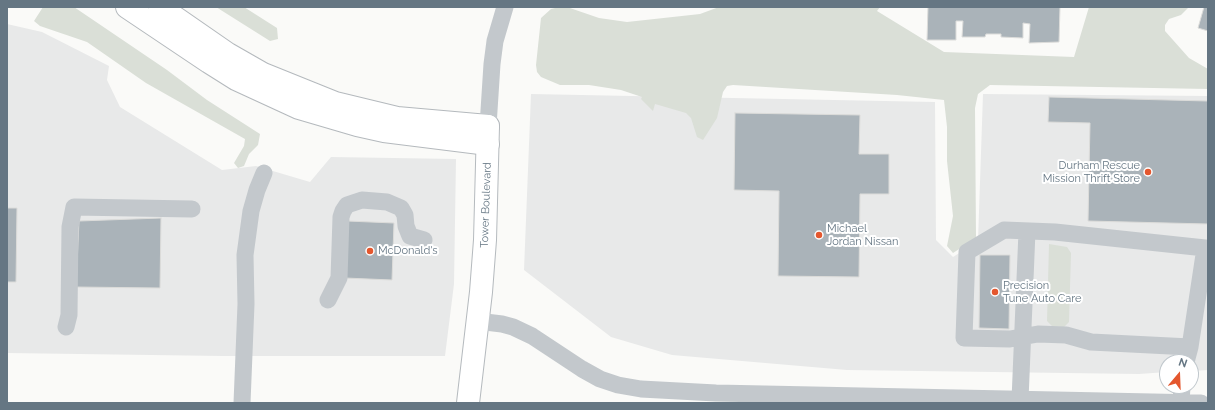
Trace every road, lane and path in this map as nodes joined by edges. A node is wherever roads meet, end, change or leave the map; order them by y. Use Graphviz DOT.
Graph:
graph roads {
  1 [pos="127,7"];
  2 [pos="160,7"];
  3 [pos="503,7"];
  4 [pos="488,135"];
  5 [pos="264,173"];
  6 [pos="192,209"];
  7 [pos="1027,231"];
  8 [pos="424,240"];
  9 [pos="328,300"];
  10 [pos="477,321"];
  11 [pos="66,327"];
  12 [pos="1022,337"];
  13 [pos="1188,354"];
  14 [pos="1020,400"];
  15 [pos="242,403"];
  16 [pos="468,403"];
  17 [pos="1181,403"];
  18 [pos="1201,403"];
  1 -- 4 [label="main road"];
  2 -- 4 [label="main road"];
  3 -- 4 [label="street, Tower Boulevard"];
  4 -- 10 [label="main road, Tower Boulevard"];
  5 -- 15 [label="street"];
  6 -- 11 [label="street"];
  7 -- 12 [label="street"];
  7 -- 12 [label="street"];
  7 -- 13 [label="street"];
  8 -- 9 [label="street"];
  10 -- 14 [label="street"];
  10 -- 16 [label="main road, Tower Boulevard"];
  12 -- 13 [label="street"];
  12 -- 14 [label="street"];
  14 -- 17 [label="street"];
  17 -- 18 [label="street"];
}
